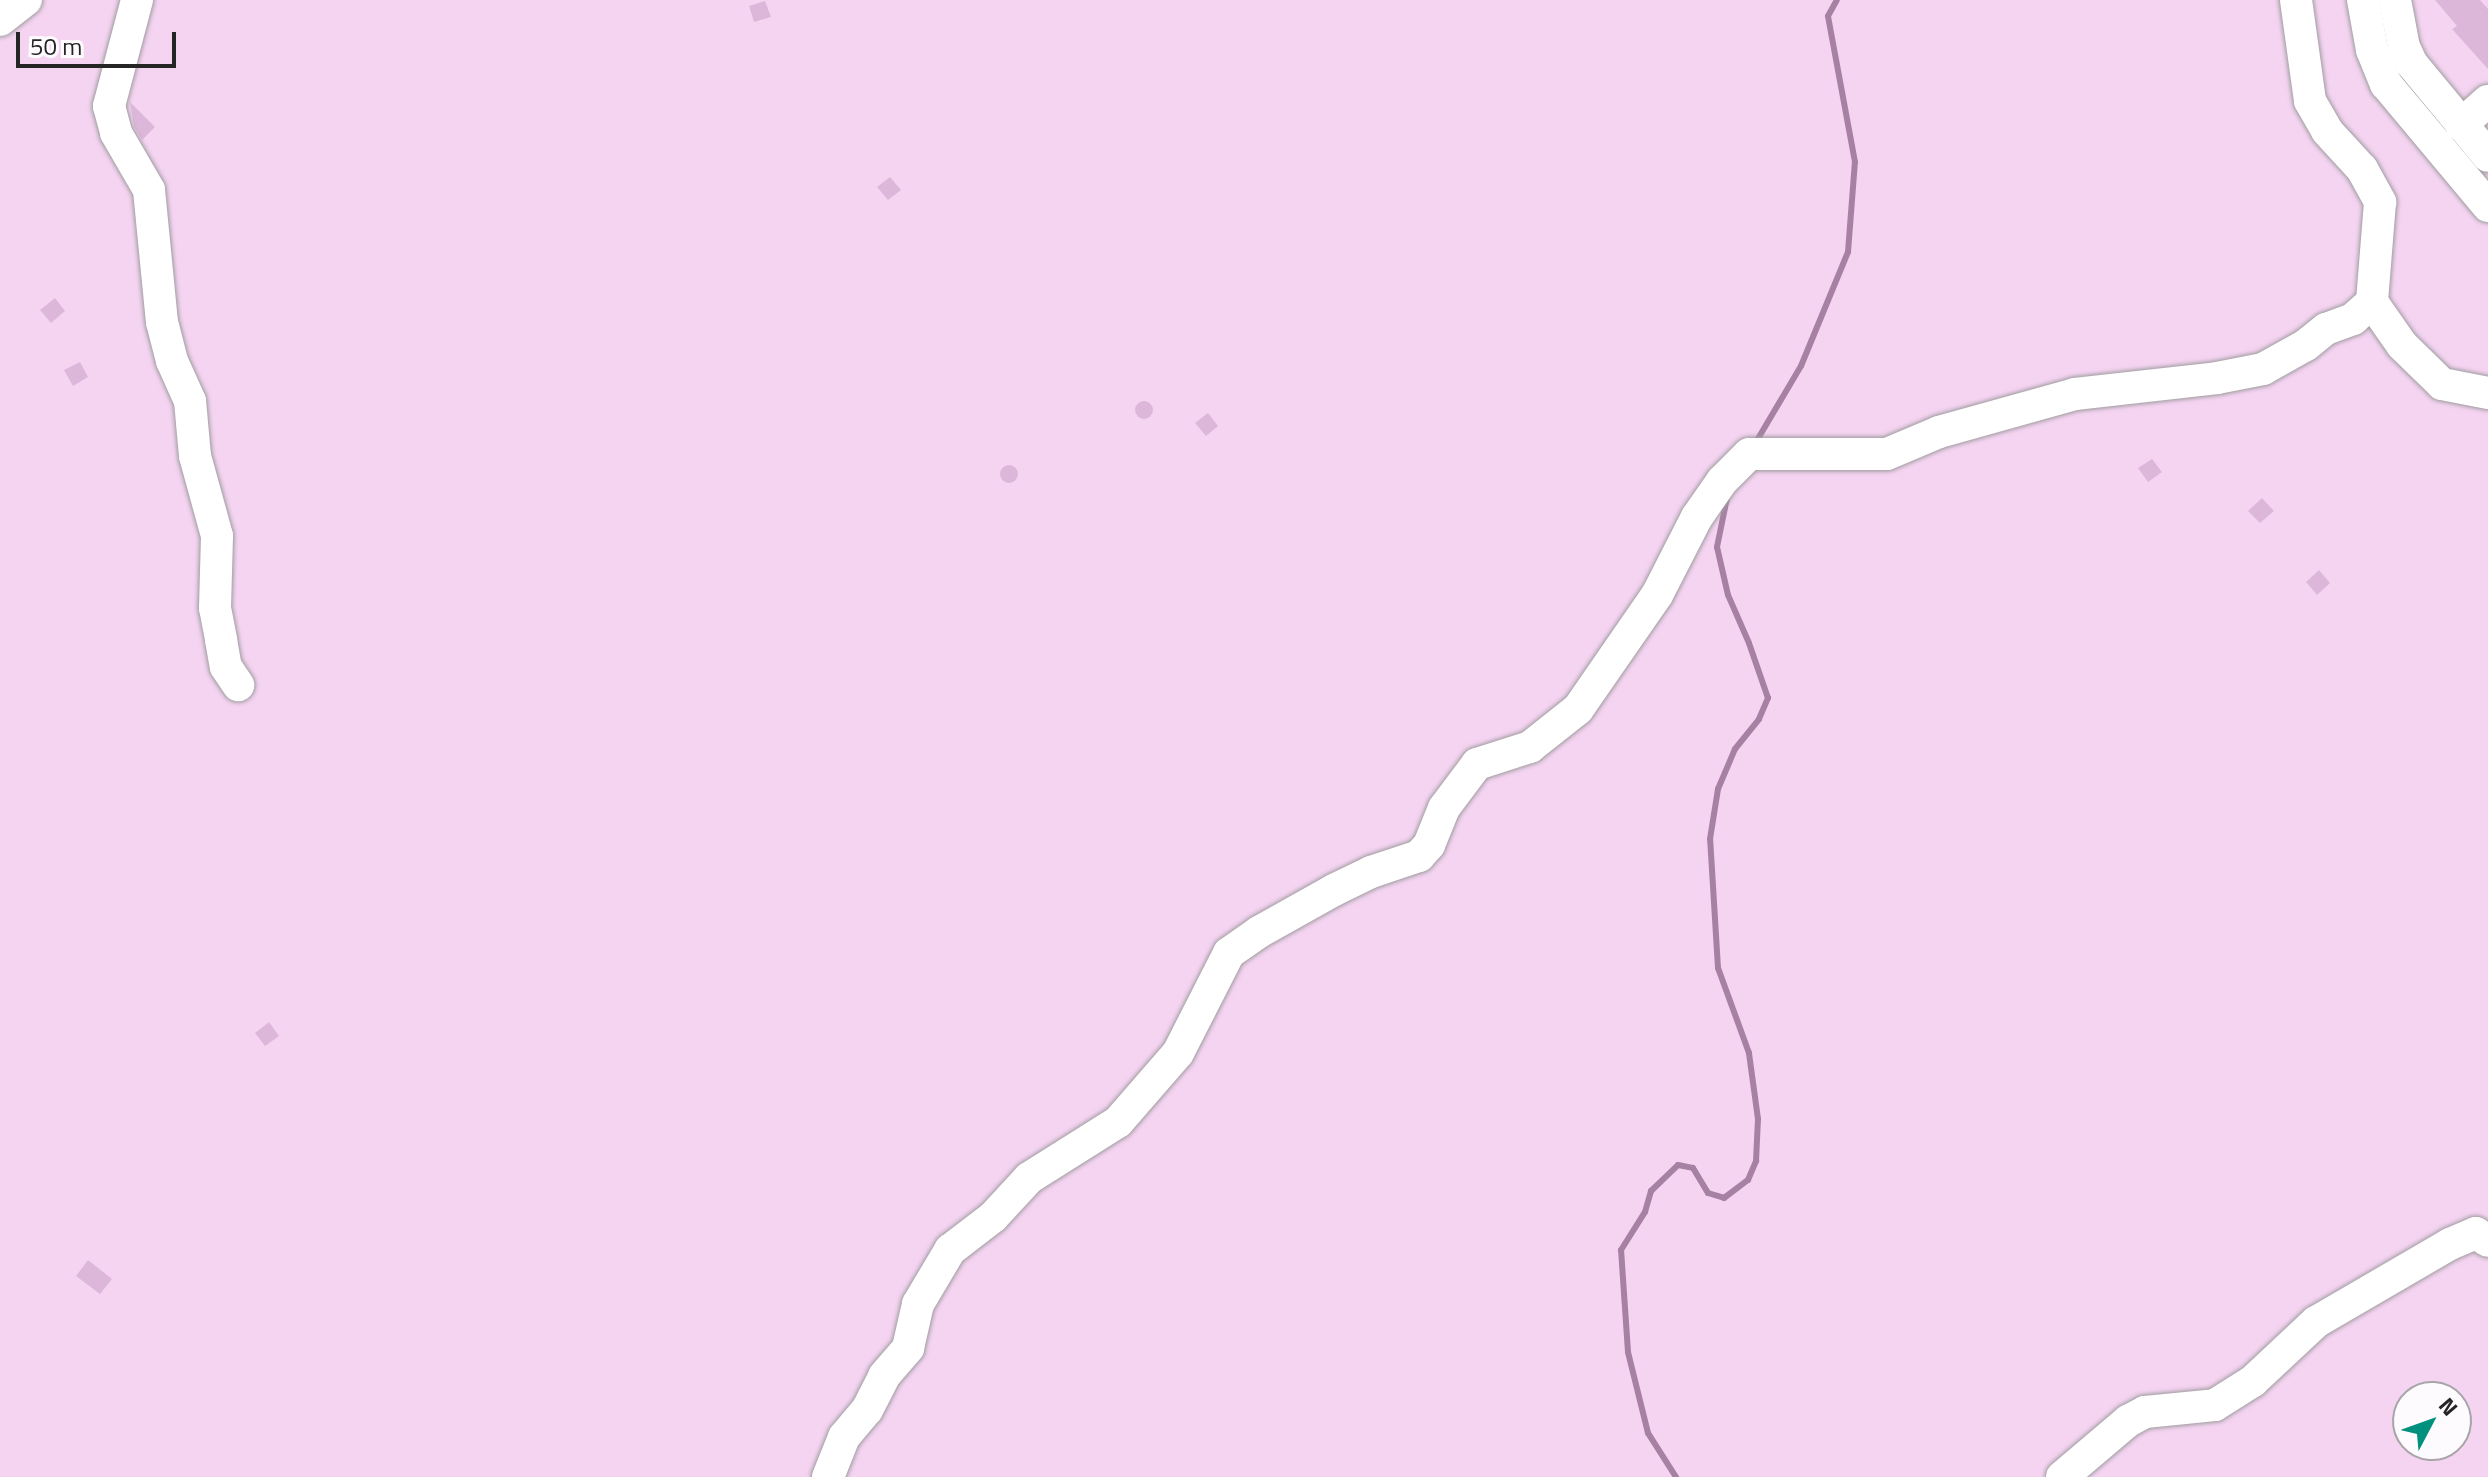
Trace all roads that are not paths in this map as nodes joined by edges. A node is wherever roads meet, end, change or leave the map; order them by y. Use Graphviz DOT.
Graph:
graph roads {
  1 [pos="26,0"];
  2 [pos="137,0"];
  3 [pos="2296,0"];
  4 [pos="2363,0"];
  5 [pos="2395,0"];
  6 [pos="0,20"];
  7 [pos="2488,101"];
  8 [pos="2461,125"];
  9 [pos="2488,156"];
  10 [pos="2488,206"];
  11 [pos="2372,302"];
  12 [pos="2488,393"];
  13 [pos="238,685"];
  14 [pos="2488,1241"];
  15 [pos="828,1477"];
  16 [pos="2062,1477"];
  1 -- 6 [label="street"];
  2 -- 13 [label="street"];
  3 -- 11 [label="street"];
  4 -- 10 [label="street"];
  5 -- 8 [label="street"];
  7 -- 8 [label="street"];
  8 -- 9 [label="street"];
  11 -- 12 [label="street"];
  11 -- 15 [label="street"];
  14 -- 16 [label="street"];
}
